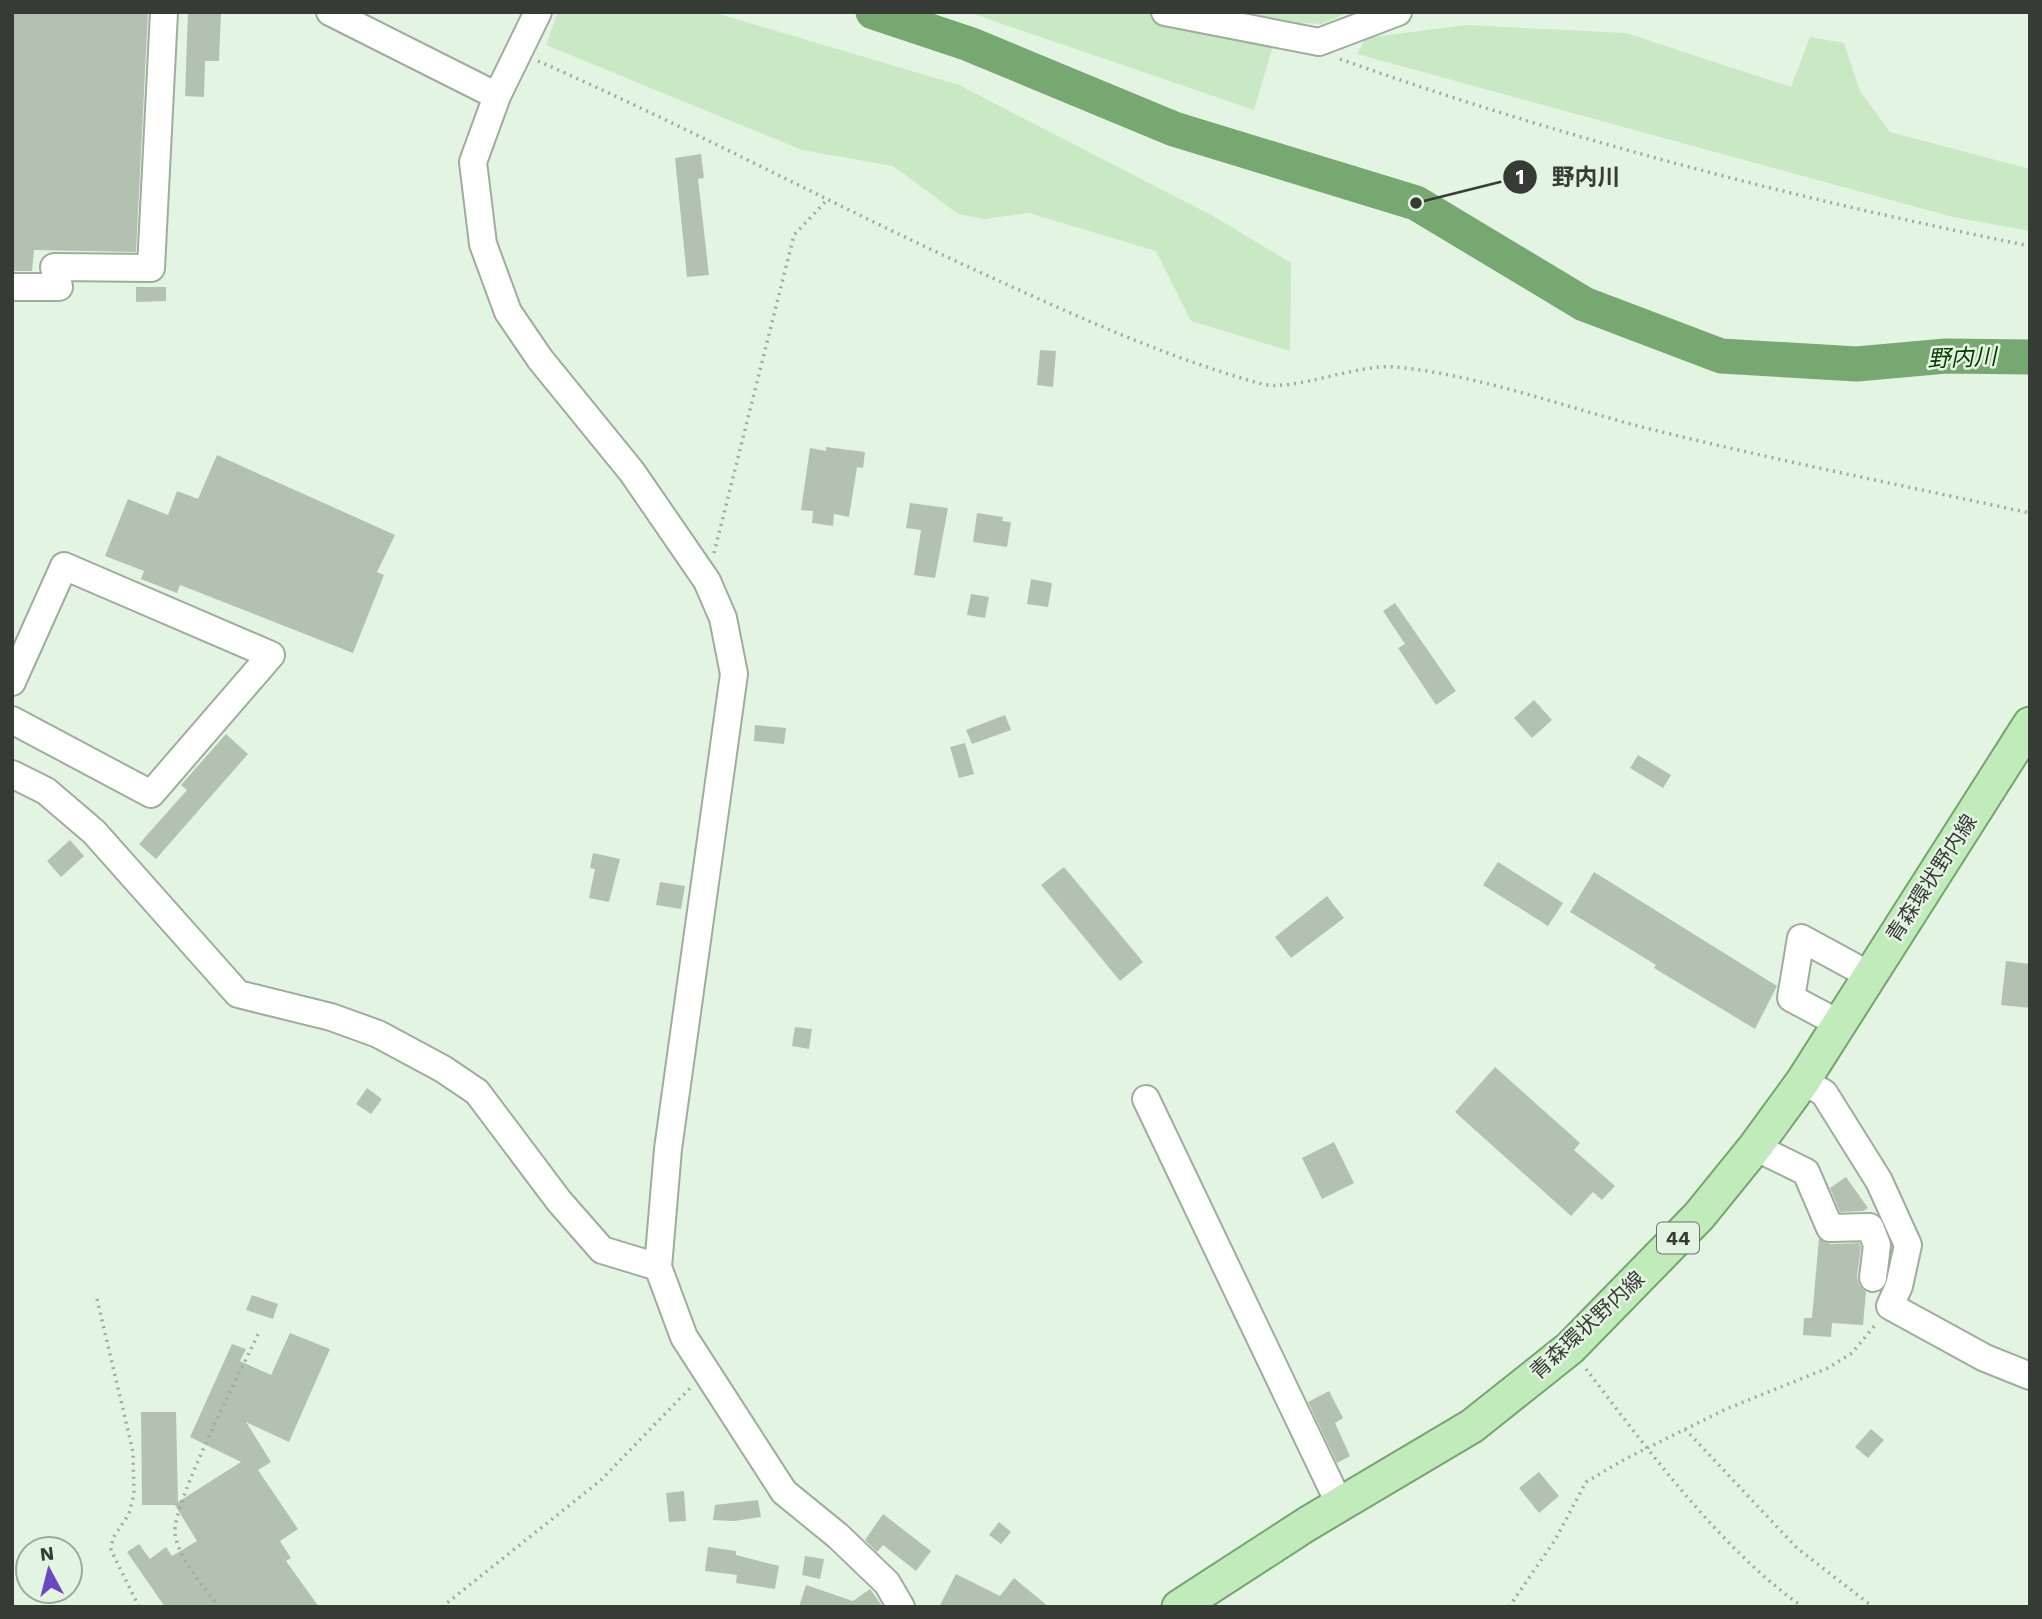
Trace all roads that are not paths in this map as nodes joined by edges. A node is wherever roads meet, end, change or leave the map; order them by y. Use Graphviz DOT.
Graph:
graph roads {
  1 [pos="164,12"];
  2 [pos="330,12"];
  3 [pos="538,12"];
  4 [pos="1165,12"];
  5 [pos="1398,12"];
  6 [pos="497,96"];
  7 [pos="12,287"];
  8 [pos="12,682"];
  9 [pos="12,720"];
  10 [pos="2030,724"];
  11 [pos="12,774"];
  12 [pos="1868,975"];
  13 [pos="1838,1023"];
  14 [pos="1803,1081"];
  15 [pos="1146,1099"];
  16 [pos="1755,1147"];
  17 [pos="658,1267"];
  18 [pos="1873,1278"];
  19 [pos="2030,1376"];
  20 [pos="1340,1505"];
  21 [pos="901,1607"];
  22 [pos="1179,1607"];
  1 -- 7 [label="street"];
  2 -- 6 [label="street"];
  3 -- 6 [label="street"];
  4 -- 5 [label="street"];
  6 -- 17 [label="street"];
  8 -- 9 [label="street"];
  10 -- 12 [label="main road, 青森環状野内線 / 44"];
  11 -- 17 [label="street"];
  12 -- 13 [label="main road, 青森環状野内線 / 44"];
  12 -- 13 [label="street"];
  13 -- 14 [label="main road, 青森環状野内線 / 44"];
  14 -- 16 [label="main road, 青森環状野内線 / 44"];
  14 -- 19 [label="street"];
  15 -- 20 [label="street"];
  16 -- 18 [label="street"];
  16 -- 20 [label="main road, 青森環状野内線 / 44"];
  17 -- 21 [label="street"];
  20 -- 22 [label="main road, 青森環状野内線 / 44"];
}
